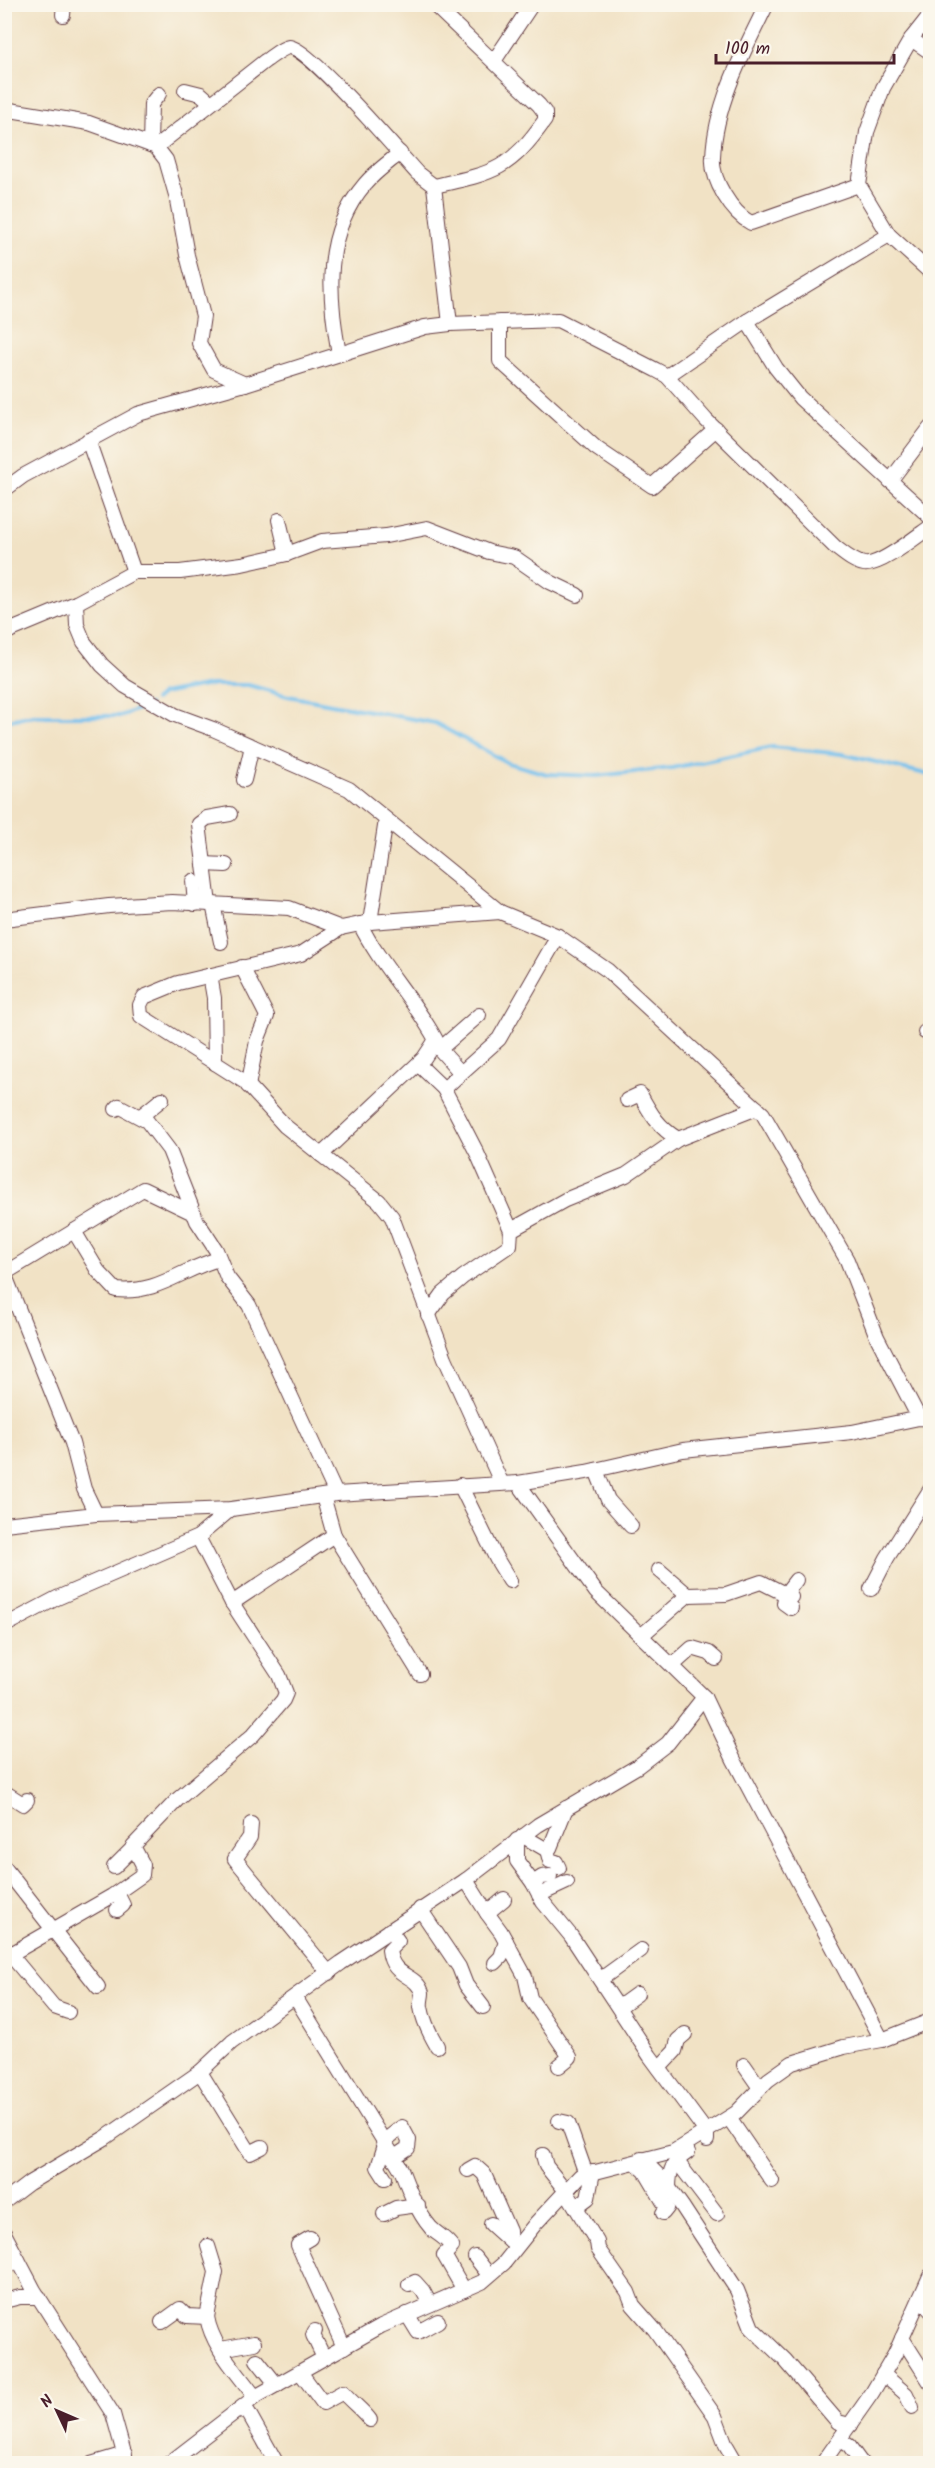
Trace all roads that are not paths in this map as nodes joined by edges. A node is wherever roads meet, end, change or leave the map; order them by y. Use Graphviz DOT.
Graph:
graph roads {
  1 [pos="433,4"];
  2 [pos="532,4"];
  3 [pos="767,4"];
  4 [pos="930,15"];
  5 [pos="911,39"];
  6 [pos="930,52"];
  7 [pos="494,60"];
  8 [pos="185,90"];
  9 [pos="159,94"];
  10 [pos="210,102"];
  11 [pos="4,109"];
  12 [pos="153,146"];
  13 [pos="400,153"];
  14 [pos="859,185"];
  15 [pos="434,186"];
  16 [pos="889,235"];
  17 [pos="930,272"];
  18 [pos="747,321"];
  19 [pos="500,322"];
  20 [pos="450,324"];
  21 [pos="339,354"];
  22 [pos="667,376"];
  23 [pos="244,384"];
  24 [pos="930,428"];
  25 [pos="716,429"];
  26 [pos="88,440"];
  27 [pos="891,481"];
  28 [pos="4,490"];
  29 [pos="930,517"];
  30 [pos="279,520"];
  31 [pos="930,527"];
  32 [pos="287,554"];
  33 [pos="134,572"];
  34 [pos="577,595"];
  35 [pos="76,603"];
  36 [pos="4,633"];
  37 [pos="252,746"];
  38 [pos="244,780"];
  39 [pos="230,814"];
  40 [pos="386,820"];
  41 [pos="204,864"];
  42 [pos="226,865"];
  43 [pos="193,881"];
  44 [pos="206,904"];
  45 [pos="500,912"];
  46 [pos="4,919"];
  47 [pos="365,923"];
  48 [pos="341,928"];
  49 [pos="558,936"];
  50 [pos="221,942"];
  51 [pos="242,967"];
  52 [pos="210,975"];
  53 [pos="478,1015"];
  54 [pos="437,1046"];
  55 [pos="215,1063"];
  56 [pos="418,1064"];
  57 [pos="461,1073"];
  58 [pos="248,1086"];
  59 [pos="444,1089"];
  60 [pos="162,1098"];
  61 [pos="627,1100"];
  62 [pos="757,1108"];
  63 [pos="116,1109"];
  64 [pos="141,1116"];
  65 [pos="678,1139"];
  66 [pos="321,1155"];
  67 [pos="194,1213"];
  68 [pos="511,1230"];
  69 [pos="74,1231"];
  70 [pos="219,1259"];
  71 [pos="5,1273"];
  72 [pos="428,1315"];
  73 [pos="925,1418"];
  74 [pos="596,1470"];
  75 [pos="501,1482"];
  76 [pos="518,1483"];
  77 [pos="460,1485"];
  78 [pos="330,1495"];
  79 [pos="928,1499"];
  80 [pos="231,1509"];
  81 [pos="96,1514"];
  82 [pos="4,1524"];
  83 [pos="631,1526"];
  84 [pos="334,1535"];
  85 [pos="198,1537"];
  86 [pos="659,1570"];
  87 [pos="796,1580"];
  88 [pos="510,1581"];
  89 [pos="871,1589"];
  90 [pos="688,1594"];
  91 [pos="232,1603"];
  92 [pos="4,1626"];
  93 [pos="642,1635"];
  94 [pos="716,1659"];
  95 [pos="673,1665"];
  96 [pos="420,1674"];
  97 [pos="704,1697"];
  98 [pos="4,1792"];
  99 [pos="27,1800"];
  100 [pos="566,1808"];
  101 [pos="251,1824"];
  102 [pos="520,1838"];
  103 [pos="132,1849"];
  104 [pos="547,1850"];
  105 [pos="4,1867"];
  106 [pos="114,1867"];
  107 [pos="466,1880"];
  108 [pos="567,1882"];
  109 [pos="536,1889"];
  110 [pos="117,1893"];
  111 [pos="504,1899"];
  112 [pos="420,1909"];
  113 [pos="117,1910"];
  114 [pos="486,1918"];
  115 [pos="51,1929"];
  116 [pos="390,1930"];
  117 [pos="506,1941"];
  118 [pos="641,1950"];
  119 [pos="6,1953"];
  120 [pos="495,1963"];
  121 [pos="328,1973"];
  122 [pos="601,1979"];
  123 [pos="98,1987"];
  124 [pos="637,1994"];
  125 [pos="295,1997"];
  126 [pos="483,2007"];
  127 [pos="619,2007"];
  128 [pos="68,2012"];
  129 [pos="930,2021"];
  130 [pos="684,2034"];
  131 [pos="882,2040"];
  132 [pos="437,2046"];
  133 [pos="744,2065"];
  134 [pos="559,2066"];
  135 [pos="659,2068"];
  136 [pos="200,2072"];
  137 [pos="760,2088"];
  138 [pos="729,2118"];
  139 [pos="559,2121"];
  140 [pos="707,2133"];
  141 [pos="384,2144"];
  142 [pos="262,2147"];
  143 [pos="543,2155"];
  144 [pos="393,2158"];
  145 [pos="675,2158"];
  146 [pos="638,2161"];
  147 [pos="468,2170"];
  148 [pos="590,2173"];
  149 [pos="385,2178"];
  150 [pos="772,2181"];
  151 [pos="669,2188"];
  152 [pos="566,2191"];
  153 [pos="4,2202"];
  154 [pos="418,2205"];
  155 [pos="576,2207"];
  156 [pos="663,2213"];
  157 [pos="384,2214"];
  158 [pos="717,2214"];
  159 [pos="491,2224"];
  160 [pos="4,2233"];
  161 [pos="310,2238"];
  162 [pos="513,2244"];
  163 [pos="208,2246"];
  164 [pos="474,2257"];
  165 [pos="18,2260"];
  166 [pos="4,2268"];
  167 [pos="489,2275"];
  168 [pos="930,2276"];
  169 [pos="409,2285"];
  170 [pos="464,2290"];
  171 [pos="39,2297"];
  172 [pos="921,2297"];
  173 [pos="4,2301"];
  174 [pos="430,2304"];
  175 [pos="930,2310"];
  176 [pos="407,2314"];
  177 [pos="207,2317"];
  178 [pos="438,2321"];
  179 [pos="162,2322"];
  180 [pos="315,2331"];
  181 [pos="902,2338"];
  182 [pos="254,2343"];
  183 [pos="344,2347"];
  184 [pos="221,2349"];
  185 [pos="324,2358"];
  186 [pos="257,2360"];
  187 [pos="300,2372"];
  188 [pos="883,2374"];
  189 [pos="930,2382"];
  190 [pos="277,2385"];
  191 [pos="255,2397"];
  192 [pos="912,2407"];
  193 [pos="237,2411"];
  194 [pos="370,2420"];
  195 [pos="850,2426"];
  196 [pos="840,2440"];
  197 [pos="126,2459"];
  198 [pos="91,2463"];
  199 [pos="168,2463"];
  200 [pos="277,2463"];
  201 [pos="737,2463"];
  202 [pos="822,2463"];
  203 [pos="862,2463"];
  1 -- 7 [label="street"];
  2 -- 7 [label="street"];
  3 -- 14 [label="street"];
  4 -- 5 [label="street"];
  5 -- 6 [label="street"];
  5 -- 14 [label="street"];
  7 -- 15 [label="street"];
  8 -- 10 [label="street"];
  9 -- 12 [label="street"];
  10 -- 12 [label="street"];
  10 -- 13 [label="street"];
  11 -- 12 [label="street"];
  12 -- 23 [label="street"];
  13 -- 15 [label="street"];
  13 -- 21 [label="street"];
  14 -- 16 [label="street"];
  15 -- 20 [label="street"];
  16 -- 17 [label="street"];
  16 -- 18 [label="street"];
  18 -- 22 [label="street"];
  18 -- 27 [label="street"];
  19 -- 20 [label="street"];
  19 -- 22 [label="street"];
  19 -- 25 [label="street"];
  20 -- 21 [label="street"];
  21 -- 23 [label="street"];
  22 -- 25 [label="street"];
  23 -- 26 [label="street"];
  24 -- 27 [label="street"];
  25 -- 31 [label="street"];
  26 -- 28 [label="street"];
  26 -- 33 [label="street"];
  27 -- 29 [label="street"];
  30 -- 32 [label="street"];
  32 -- 33 [label="street"];
  32 -- 34 [label="street"];
  33 -- 35 [label="street"];
  35 -- 36 [label="street"];
  35 -- 37 [label="street"];
  37 -- 38 [label="street"];
  37 -- 40 [label="street"];
  39 -- 41 [label="street"];
  40 -- 45 [label="street"];
  40 -- 47 [label="street"];
  41 -- 42 [label="street"];
  41 -- 44 [label="street"];
  43 -- 44 [label="street"];
  44 -- 46 [label="street"];
  44 -- 48 [label="street"];
  44 -- 50 [label="street"];
  45 -- 47 [label="street"];
  45 -- 49 [label="street"];
  47 -- 48 [label="street"];
  47 -- 54 [label="street"];
  48 -- 51 [label="street"];
  49 -- 57 [label="street"];
  49 -- 62 [label="street"];
  51 -- 52 [label="street"];
  51 -- 58 [label="street"];
  52 -- 55 [label="street"];
  52 -- 55 [label="street"];
  53 -- 54 [label="street"];
  54 -- 56 [label="street"];
  54 -- 57 [label="street"];
  55 -- 58 [label="street"];
  56 -- 59 [label="street"];
  56 -- 66 [label="street"];
  57 -- 59 [label="street"];
  58 -- 66 [label="street"];
  59 -- 68 [label="street"];
  60 -- 64 [label="street"];
  61 -- 65 [label="street"];
  62 -- 65 [label="street"];
  62 -- 73 [label="street"];
  63 -- 64 [label="street"];
  64 -- 67 [label="street"];
  65 -- 68 [label="street"];
  66 -- 72 [label="street"];
  67 -- 69 [label="street"];
  67 -- 70 [label="street"];
  68 -- 72 [label="street"];
  69 -- 70 [label="street"];
  69 -- 71 [label="street"];
  70 -- 78 [label="street"];
  71 -- 81 [label="street"];
  72 -- 75 [label="street"];
  73 -- 74 [label="street"];
  74 -- 76 [label="street"];
  74 -- 83 [label="street"];
  75 -- 76 [label="street"];
  75 -- 77 [label="street"];
  76 -- 93 [label="street"];
  77 -- 78 [label="street"];
  77 -- 88 [label="street"];
  78 -- 80 [label="street"];
  78 -- 84 [label="street"];
  79 -- 89 [label="street"];
  80 -- 81 [label="street"];
  80 -- 85 [label="street"];
  81 -- 82 [label="street"];
  84 -- 91 [label="street"];
  84 -- 96 [label="street"];
  85 -- 91 [label="street"];
  85 -- 92 [label="street"];
  86 -- 90 [label="street"];
  87 -- 90 [label="street"];
  90 -- 93 [label="street"];
  91 -- 103 [label="street"];
  93 -- 95 [label="street"];
  94 -- 95 [label="street"];
  95 -- 97 [label="street"];
  97 -- 100 [label="street"];
  97 -- 131 [label="street"];
  98 -- 99 [label="street"];
  100 -- 102 [label="street"];
  100 -- 104 [label="street"];
  101 -- 121 [label="street"];
  102 -- 104 [label="street"];
  102 -- 107 [label="street"];
  102 -- 109 [label="street"];
  103 -- 106 [label="street"];
  103 -- 110 [label="street"];
  104 -- 109 [label="street"];
  105 -- 115 [label="street"];
  107 -- 112 [label="street"];
  107 -- 114 [label="street"];
  108 -- 109 [label="street"];
  109 -- 122 [label="street"];
  110 -- 113 [label="street"];
  110 -- 115 [label="street"];
  111 -- 114 [label="street"];
  112 -- 116 [label="street"];
  112 -- 126 [label="street"];
  114 -- 117 [label="street"];
  115 -- 119 [label="street"];
  115 -- 123 [label="street"];
  116 -- 121 [label="street"];
  116 -- 132 [label="street"];
  117 -- 120 [label="street"];
  117 -- 134 [label="street"];
  118 -- 122 [label="street"];
  119 -- 128 [label="street"];
  121 -- 125 [label="street"];
  122 -- 127 [label="street"];
  124 -- 127 [label="street"];
  125 -- 136 [label="street"];
  125 -- 141 [label="street"];
  127 -- 135 [label="street"];
  129 -- 131 [label="street"];
  130 -- 135 [label="street"];
  131 -- 137 [label="street"];
  133 -- 137 [label="street"];
  135 -- 140 [label="street"];
  136 -- 142 [label="street"];
  136 -- 153 [label="street"];
  137 -- 138 [label="street"];
  138 -- 140 [label="street"];
  138 -- 150 [label="street"];
  139 -- 148 [label="street"];
  140 -- 145 [label="street"];
  141 -- 144 [label="street"];
  141 -- 144 [label="street"];
  141 -- 149 [label="street"];
  143 -- 152 [label="street"];
  144 -- 154 [label="street"];
  145 -- 146 [label="street"];
  145 -- 151 [label="street"];
  145 -- 158 [label="street"];
  146 -- 148 [label="street"];
  146 -- 151 [label="street"];
  146 -- 156 [label="street"];
  147 -- 162 [label="street"];
  148 -- 152 [label="street"];
  148 -- 155 [label="street"];
  151 -- 195 [label="street"];
  152 -- 155 [label="street"];
  152 -- 162 [label="street"];
  154 -- 157 [label="street"];
  154 -- 170 [label="street"];
  155 -- 201 [label="street"];
  159 -- 162 [label="street"];
  160 -- 165 [label="street"];
  161 -- 183 [label="street"];
  162 -- 167 [label="street"];
  163 -- 177 [label="street"];
  164 -- 167 [label="street"];
  165 -- 166 [label="street"];
  165 -- 171 [label="street"];
  167 -- 170 [label="street"];
  168 -- 172 [label="street"];
  169 -- 174 [label="street"];
  170 -- 174 [label="street"];
  171 -- 173 [label="street"];
  171 -- 197 [label="street"];
  172 -- 175 [label="street"];
  172 -- 181 [label="street"];
  174 -- 176 [label="street"];
  176 -- 178 [label="street"];
  176 -- 183 [label="street"];
  177 -- 179 [label="street"];
  177 -- 184 [label="street"];
  180 -- 185 [label="street"];
  181 -- 188 [label="street"];
  181 -- 189 [label="street"];
  182 -- 184 [label="street"];
  183 -- 185 [label="street"];
  184 -- 191 [label="street"];
  185 -- 187 [label="street"];
  186 -- 190 [label="street"];
  187 -- 190 [label="street"];
  187 -- 194 [label="street"];
  188 -- 192 [label="street"];
  188 -- 195 [label="street"];
  190 -- 191 [label="street"];
  191 -- 193 [label="street"];
  193 -- 199 [label="street"];
  193 -- 200 [label="street"];
  195 -- 196 [label="street"];
  196 -- 202 [label="street"];
  196 -- 203 [label="street"];
  197 -- 198 [label="street"];
}
